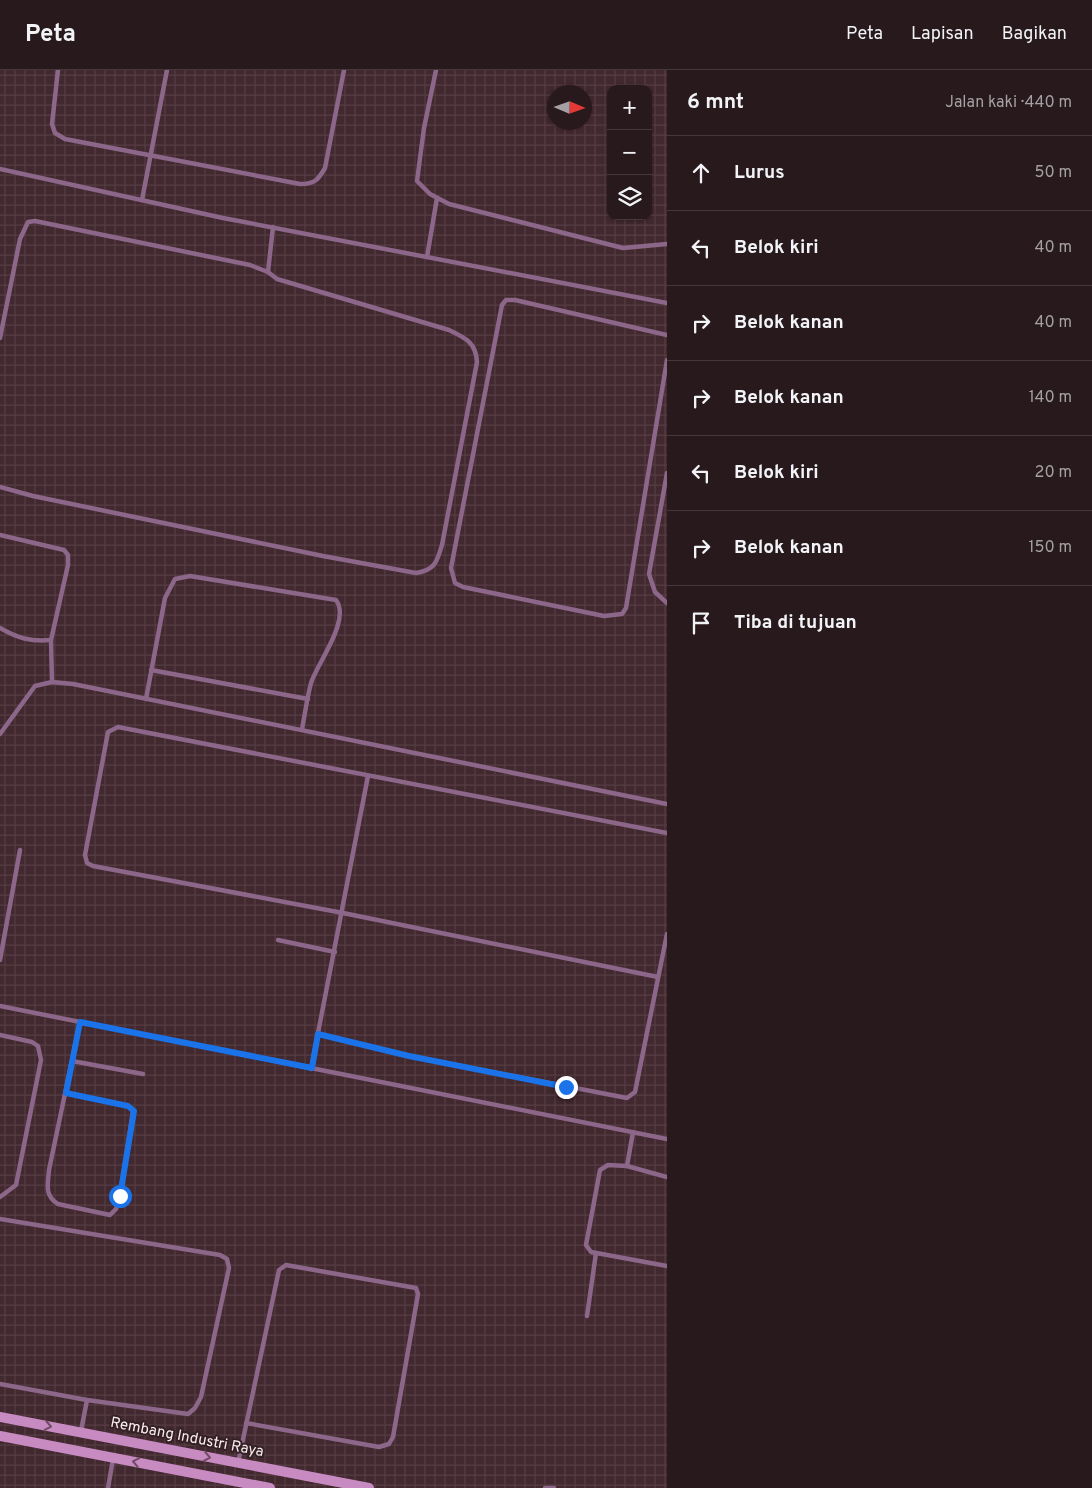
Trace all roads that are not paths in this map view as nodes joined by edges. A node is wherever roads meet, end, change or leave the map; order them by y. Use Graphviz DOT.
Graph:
graph roads {
  1 [pos="58,70"];
  2 [pos="168,70"];
  3 [pos="344,70"];
  4 [pos="436,70"];
  5 [pos="151,155"];
  6 [pos="0,170"];
  7 [pos="436,198"];
  8 [pos="142,200"];
  9 [pos="273,227"];
  10 [pos="667,244"];
  11 [pos="427,256"];
  12 [pos="268,272"];
  13 [pos="667,303"];
  14 [pos="667,335"];
  15 [pos="0,338"];
  16 [pos="667,360"];
  17 [pos="667,473"];
  18 [pos="0,487"];
  19 [pos="0,535"];
  20 [pos="667,603"];
  21 [pos="0,628"];
  22 [pos="51,640"];
  23 [pos="151,670"];
  24 [pos="52,682"];
  25 [pos="146,698"];
  26 [pos="308,699"];
  27 [pos="302,729"];
  28 [pos="0,734"];
  29 [pos="368,776"];
  30 [pos="667,804"];
  31 [pos="667,833"];
  32 [pos="20,850"];
  33 [pos="343,913"];
  34 [pos="667,934"];
  35 [pos="278,940"];
  36 [pos="335,952"];
  37 [pos="0,960"];
  38 [pos="658,977"];
  39 [pos="0,1006"];
  40 [pos="80,1022"];
  41 [pos="318,1034"];
  42 [pos="0,1035"];
  43 [pos="72,1061"];
  44 [pos="312,1068"];
  45 [pos="143,1074"];
  46 [pos="66,1093"];
  47 [pos="633,1132"];
  48 [pos="667,1139"];
  49 [pos="627,1166"];
  50 [pos="667,1177"];
  51 [pos="0,1196"];
  52 [pos="0,1219"];
  53 [pos="596,1253"];
  54 [pos="667,1266"];
  55 [pos="587,1316"];
  56 [pos="0,1384"];
  57 [pos="87,1400"];
  58 [pos="0,1417"];
  59 [pos="246,1423"];
  60 [pos="81,1433"];
  61 [pos="0,1436"];
  62 [pos="114,1458"];
  63 [pos="238,1463"];
  64 [pos="108,1488"];
  65 [pos="270,1488"];
  66 [pos="369,1488"];
  67 [pos="545,1488"];
  68 [pos="554,1488"];
  1 -- 5 [label="lane"];
  2 -- 5 [label="lane"];
  3 -- 5 [label="lane"];
  4 -- 7 [label="lane"];
  5 -- 8 [label="lane"];
  6 -- 8 [label="lane"];
  7 -- 10 [label="lane"];
  7 -- 11 [label="lane"];
  8 -- 9 [label="lane"];
  9 -- 11 [label="lane"];
  9 -- 12 [label="lane"];
  11 -- 13 [label="lane"];
  12 -- 15 [label="lane"];
  12 -- 18 [label="lane"];
  14 -- 16 [label="lane"];
  17 -- 20 [label="lane"];
  19 -- 22 [label="lane"];
  21 -- 22 [label="lane"];
  22 -- 24 [label="lane"];
  23 -- 25 [label="lane"];
  23 -- 26 [label="lane"];
  23 -- 26 [label="lane"];
  24 -- 25 [label="lane"];
  24 -- 28 [label="lane"];
  25 -- 27 [label="lane"];
  26 -- 27 [label="lane"];
  27 -- 30 [label="lane"];
  29 -- 31 [label="lane"];
  29 -- 33 [label="lane"];
  29 -- 33 [label="lane"];
  32 -- 37 [label="lane"];
  33 -- 36 [label="lane"];
  33 -- 38 [label="lane"];
  34 -- 38 [label="lane"];
  35 -- 36 [label="lane"];
  36 -- 41 [label="lane"];
  38 -- 41 [label="lane"];
  39 -- 40 [label="lane"];
  40 -- 43 [label="lane"];
  40 -- 44 [label="lane"];
  41 -- 44 [label="lane"];
  42 -- 51 [label="lane"];
  43 -- 45 [label="lane"];
  43 -- 46 [label="lane"];
  44 -- 47 [label="lane"];
  46 -- 46 [label="lane"];
  47 -- 48 [label="lane"];
  47 -- 49 [label="lane"];
  49 -- 50 [label="lane"];
  49 -- 53 [label="lane"];
  52 -- 57 [label="lane"];
  53 -- 54 [label="lane"];
  53 -- 55 [label="lane"];
  56 -- 57 [label="lane"];
  57 -- 60 [label="lane"];
  58 -- 60 [label="street, Rembang Industri Raya, one-way"];
  59 -- 59 [label="lane"];
  59 -- 63 [label="lane"];
  60 -- 63 [label="street, Rembang Industri Raya, one-way"];
  61 -- 62 [label="street"];
  62 -- 64 [label="lane"];
  65 -- 62 [label="street, one-way"];
  63 -- 66 [label="street, Rembang Industri Raya"];
  67 -- 68 [label="lane"];
}
